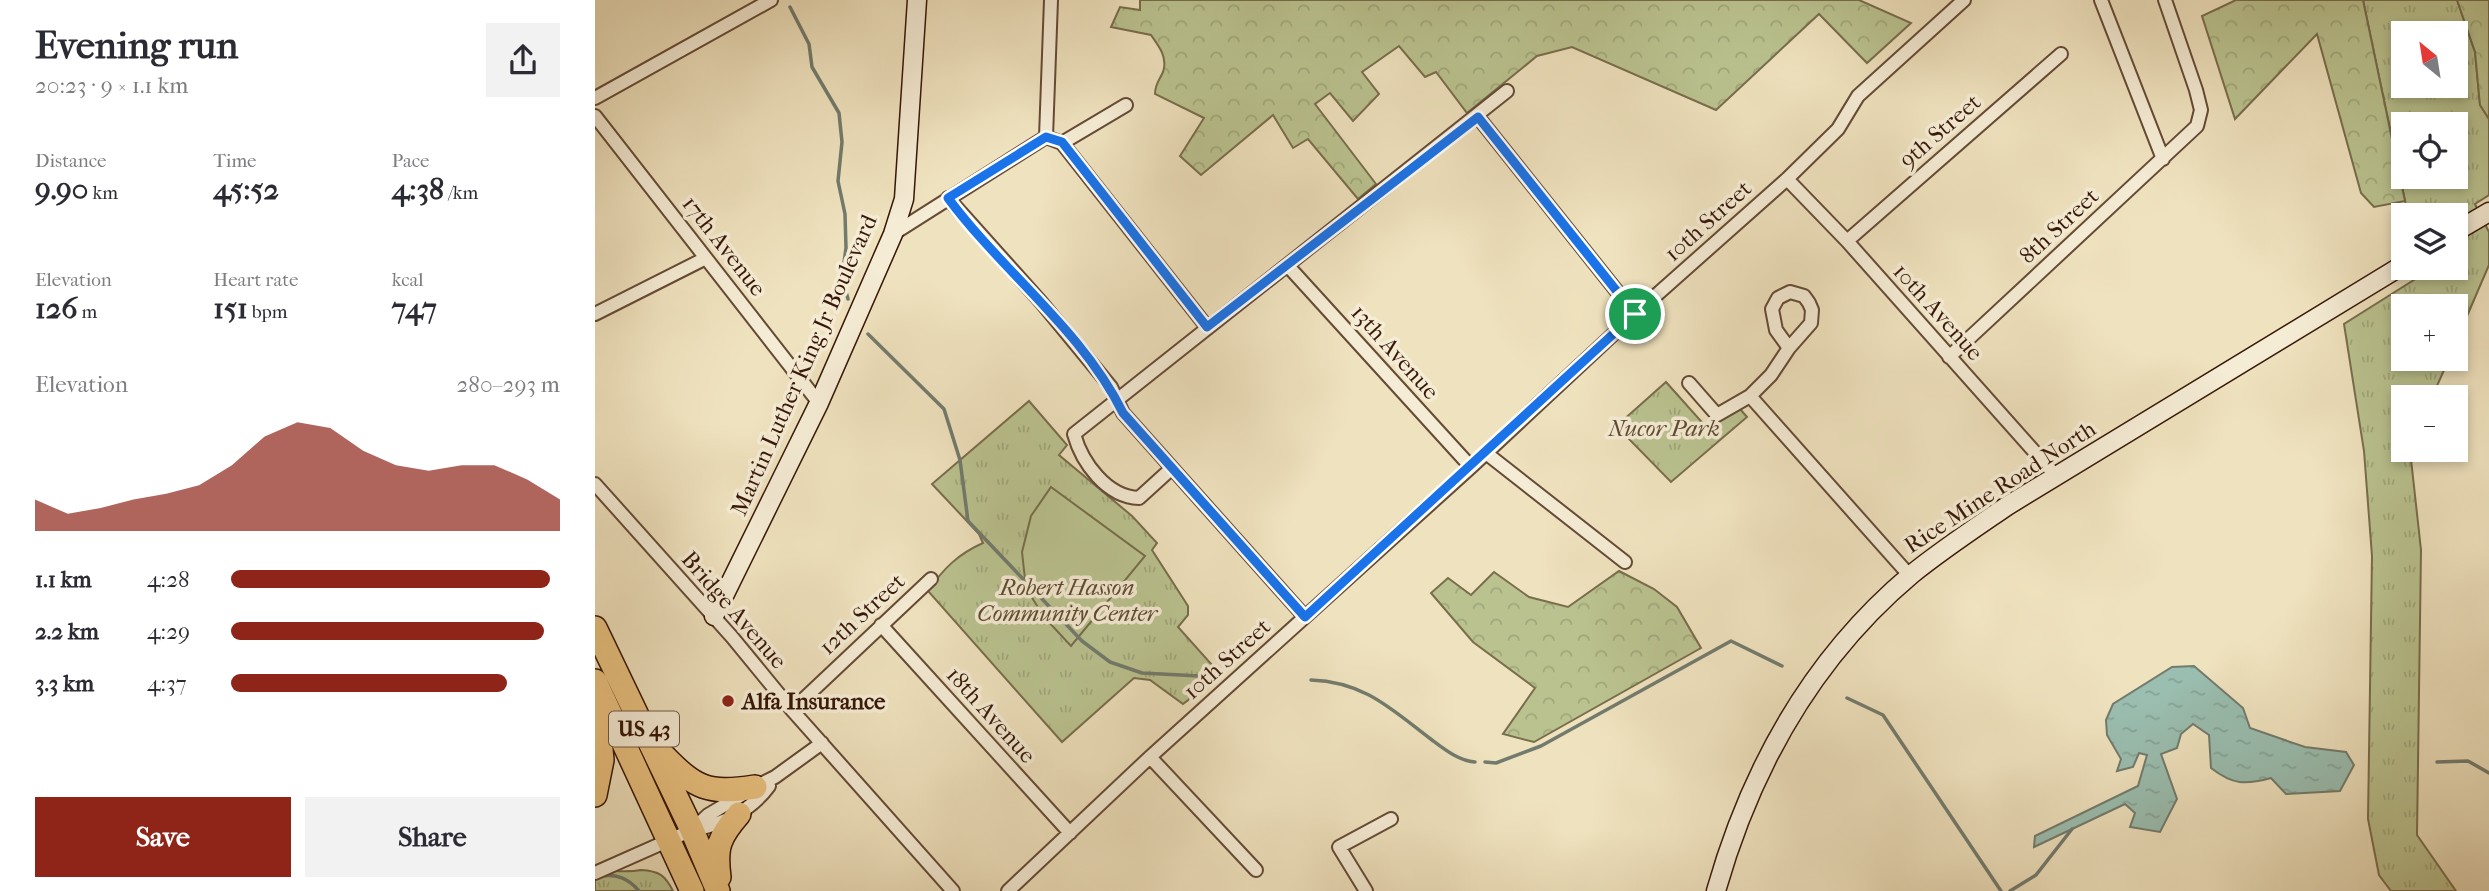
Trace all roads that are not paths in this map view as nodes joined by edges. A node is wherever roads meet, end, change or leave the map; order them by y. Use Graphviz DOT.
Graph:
graph roads {
  1 [pos="771,0"];
  2 [pos="917,0"];
  3 [pos="1051,0"];
  4 [pos="1964,0"];
  5 [pos="2101,0"];
  6 [pos="2165,0"];
  7 [pos="2061,54"];
  8 [pos="1507,91"];
  9 [pos="595,98"];
  10 [pos="1125,105"];
  11 [pos="595,116"];
  12 [pos="1478,117"];
  13 [pos="1046,137"];
  14 [pos="1062,142"];
  15 [pos="2163,159"];
  16 [pos="1787,179"];
  17 [pos="948,198"];
  18 [pos="2489,212"];
  19 [pos="2468,224"];
  20 [pos="893,234"];
  21 [pos="1847,241"];
  22 [pos="706,258"];
  23 [pos="1288,266"];
  24 [pos="2391,272"];
  25 [pos="595,314"];
  26 [pos="1635,314"];
  27 [pos="1207,327"];
  28 [pos="1789,348"];
  29 [pos="1949,357"];
  30 [pos="1689,383"];
  31 [pos="1750,396"];
  32 [pos="1116,399"];
  33 [pos="819,403"];
  34 [pos="1486,453"];
  35 [pos="1471,467"];
  36 [pos="1172,468"];
  37 [pos="2056,476"];
  38 [pos="595,484"];
  39 [pos="1625,562"];
  40 [pos="1910,576"];
  41 [pos="931,579"];
  42 [pos="714,616"];
  43 [pos="1305,617"];
  44 [pos="881,625"];
  45 [pos="595,628"];
  46 [pos="595,681"];
  47 [pos="595,693"];
  48 [pos="792,710"];
  49 [pos="651,743"];
  50 [pos="822,743"];
  51 [pos="1150,757"];
  52 [pos="765,782"];
  53 [pos="595,795"];
  54 [pos="739,814"];
  55 [pos="1391,819"];
  56 [pos="692,830"];
  57 [pos="1070,833"];
  58 [pos="670,841"];
  59 [pos="1256,870"];
  60 [pos="595,873"];
  61 [pos="692,891"];
  62 [pos="720,891"];
  63 [pos="953,891"];
  64 [pos="1008,891"];
  65 [pos="1366,891"];
  66 [pos="1716,891"];
  1 -- 9 [label="street"];
  2 -- 20 [label="main road, Martin Luther King Jr Boulevard"];
  3 -- 13 [label="street"];
  4 -- 16 [label="street, 10th Street"];
  5 -- 15 [label="street"];
  6 -- 15 [label="street, 8th Street"];
  7 -- 21 [label="street, 9th Street"];
  8 -- 12 [label="street"];
  10 -- 14 [label="street"];
  11 -- 22 [label="street, 17th Avenue"];
  12 -- 23 [label="street"];
  12 -- 26 [label="street"];
  13 -- 14 [label="street"];
  13 -- 17 [label="street"];
  14 -- 27 [label="street"];
  15 -- 29 [label="street, 8th Street"];
  16 -- 21 [label="street, 10th Avenue"];
  16 -- 26 [label="street, 10th Street"];
  17 -- 20 [label="street"];
  17 -- 32 [label="street"];
  18 -- 19 [label="main road"];
  20 -- 33 [label="main road, Martin Luther King Jr Boulevard"];
  21 -- 29 [label="street, 10th Avenue"];
  22 -- 25 [label="street"];
  22 -- 33 [label="street, 17th Avenue"];
  23 -- 27 [label="street"];
  23 -- 35 [label="street, 13th Avenue"];
  24 -- 37 [label="main road, Rice Mine Road North"];
  26 -- 34 [label="street, 10th Street"];
  27 -- 32 [label="street"];
  28 -- 31 [label="street"];
  29 -- 37 [label="street, 10th Avenue"];
  30 -- 31 [label="street"];
  31 -- 40 [label="street"];
  32 -- 36 [label="street"];
  32 -- 36 [label="street"];
  33 -- 42 [label="main road, Martin Luther King Jr Boulevard"];
  34 -- 35 [label="street, 10th Street"];
  34 -- 39 [label="street"];
  35 -- 43 [label="street, 10th Street"];
  36 -- 43 [label="street"];
  37 -- 40 [label="main road, Rice Mine Road North"];
  38 -- 42 [label="street, Bridge Avenue"];
  40 -- 66 [label="main road, Rice Mine Road North"];
  41 -- 44 [label="street, 12th Street"];
  42 -- 48 [label="street, Bridge Avenue"];
  43 -- 51 [label="street, 10th Street"];
  44 -- 48 [label="street, 12th Street"];
  44 -- 57 [label="street, 18th Avenue"];
  45 -- 49 [label="highway, US 43"];
  46 -- 58 [label="highway, US 43"];
  47 -- 53 [label="highway"];
  48 -- 50 [label="street, Bridge Avenue"];
  49 -- 52 [label="highway"];
  49 -- 56 [label="highway, US 43"];
  50 -- 52 [label="street"];
  50 -- 63 [label="street, Bridge Avenue"];
  51 -- 57 [label="street, 10th Street"];
  51 -- 59 [label="street"];
  52 -- 54 [label="street"];
  52 -- 56 [label="street"];
  54 -- 56 [label="street"];
  54 -- 62 [label="highway"];
  55 -- 65 [label="street"];
  56 -- 58 [label="street"];
  56 -- 62 [label="highway, US 43"];
  57 -- 64 [label="street, 10th Street"];
  58 -- 60 [label="street"];
  58 -- 61 [label="highway, US 43"];
}
